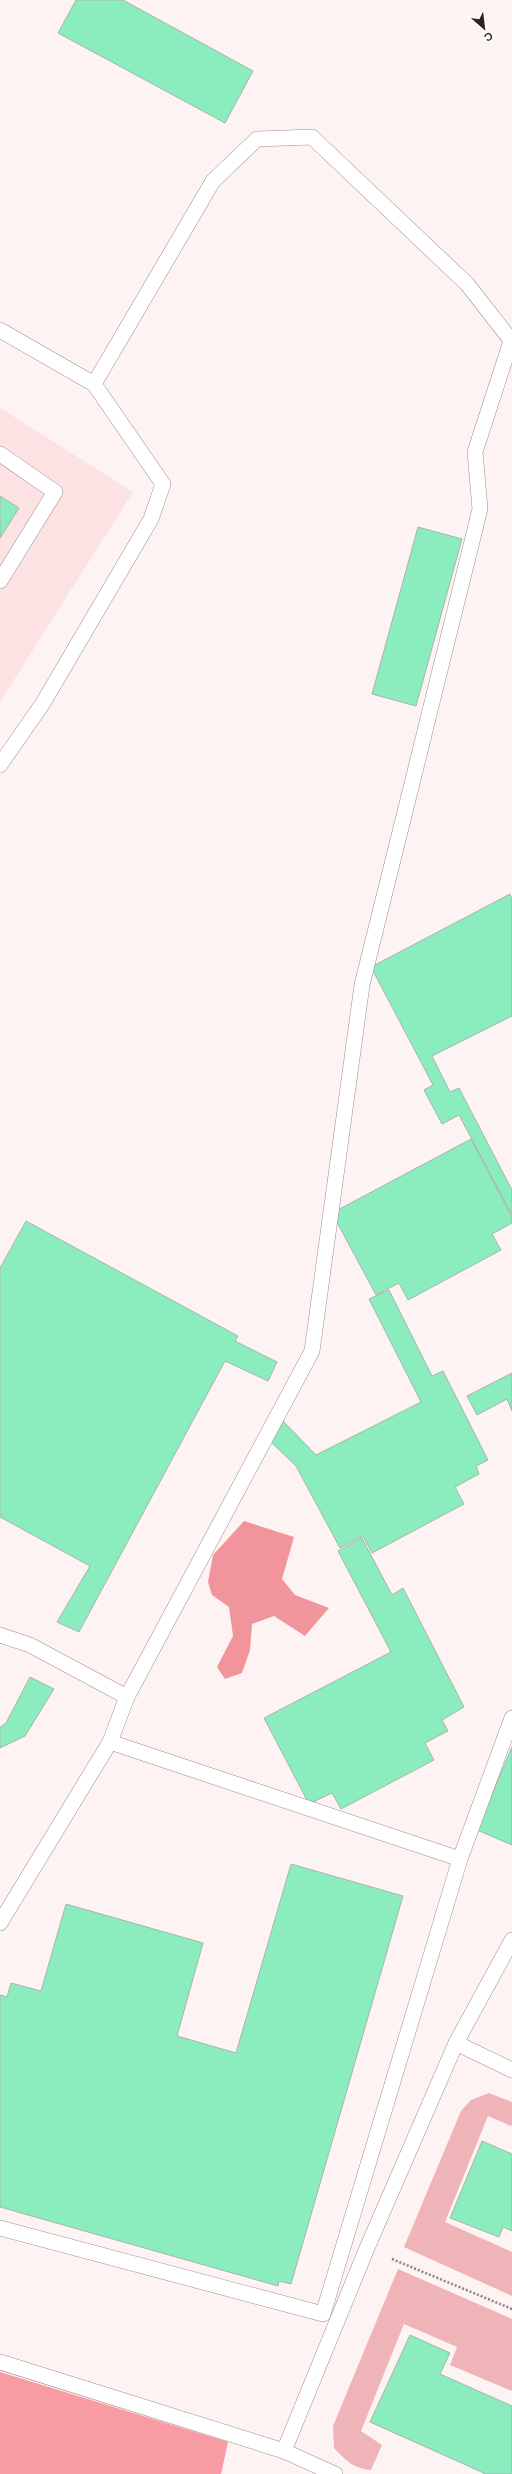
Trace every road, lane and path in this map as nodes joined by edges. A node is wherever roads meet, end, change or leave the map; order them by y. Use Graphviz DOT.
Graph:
graph roads {
  1 [pos="0,330"];
  2 [pos="511,339"];
  3 [pos="94,384"];
  4 [pos="0,454"];
  5 [pos="0,582"];
  6 [pos="0,764"];
  7 [pos="0,1635"];
  8 [pos="127,1697"];
  9 [pos="512,1718"];
  10 [pos="110,1742"];
  11 [pos="460,1859"];
  12 [pos="0,1923"];
  13 [pos="512,1940"];
  14 [pos="456,2043"];
  15 [pos="512,2070"];
  16 [pos="0,2228"];
  17 [pos="367,2248"];
  18 [pos="512,2309"];
  19 [pos="0,2362"];
  20 [pos="284,2451"];
  21 [pos="335,2474"];
  1 -- 3 [label="lane"];
  2 -- 3 [label="lane"];
  2 -- 8 [label="lane"];
  3 -- 6 [label="lane"];
  4 -- 5 [label="lane"];
  7 -- 8 [label="lane"];
  8 -- 10 [label="lane"];
  9 -- 11 [label="lane"];
  10 -- 11 [label="lane"];
  10 -- 12 [label="lane"];
  11 -- 16 [label="lane"];
  13 -- 14 [label="lane"];
  14 -- 15 [label="lane"];
  14 -- 17 [label="lane"];
  17 -- 18 [label="path"];
  17 -- 20 [label="lane"];
  19 -- 20 [label="lane"];
  20 -- 21 [label="lane"];
}
